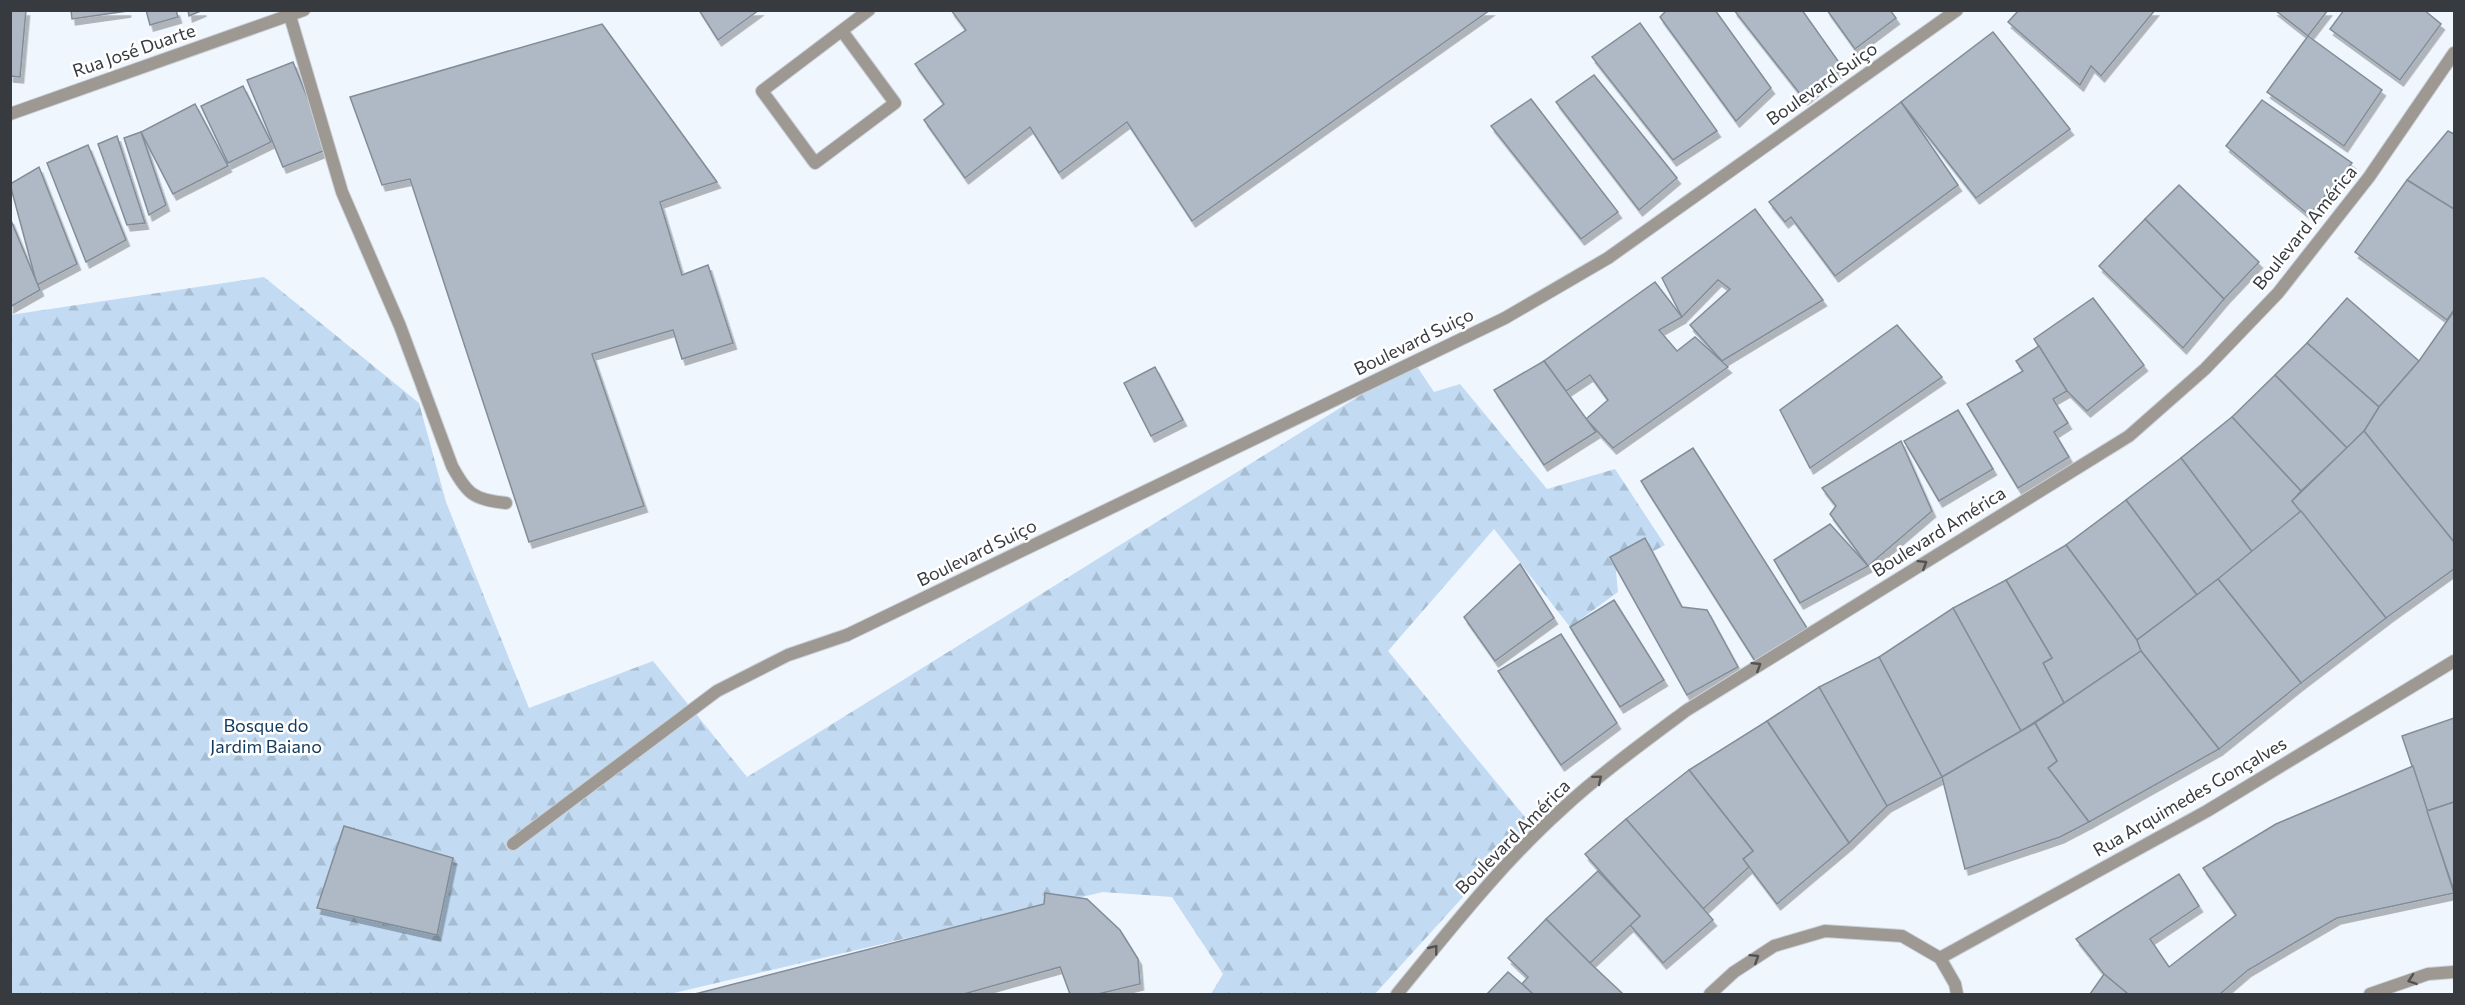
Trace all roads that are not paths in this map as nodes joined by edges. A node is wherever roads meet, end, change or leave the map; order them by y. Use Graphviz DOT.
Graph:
graph roads {
  1 [pos="304,10"];
  2 [pos="869,10"];
  3 [pos="1957,10"];
  4 [pos="290,16"];
  5 [pos="842,31"];
  6 [pos="2454,53"];
  7 [pos="10,114"];
  8 [pos="506,503"];
  9 [pos="2454,661"];
  10 [pos="513,844"];
  11 [pos="1940,958"];
  12 [pos="2454,972"];
  13 [pos="1397,994"];
  14 [pos="1710,994"];
  15 [pos="1957,994"];
  16 [pos="2370,994"];
  1 -- 4 [label="street, Rua José Duarte"];
  2 -- 5 [label="street"];
  3 -- 10 [label="street, Boulevard Suiço"];
  4 -- 7 [label="street, Rua José Duarte"];
  4 -- 8 [label="street"];
  5 -- 5 [label="street"];
  13 -- 6 [label="street, Boulevard América, one-way"];
  9 -- 11 [label="street, Rua Arquimedes Gonçalves"];
  14 -- 11 [label="street, one-way"];
  11 -- 15 [label="street"];
  12 -- 16 [label="street, one-way"];
}
